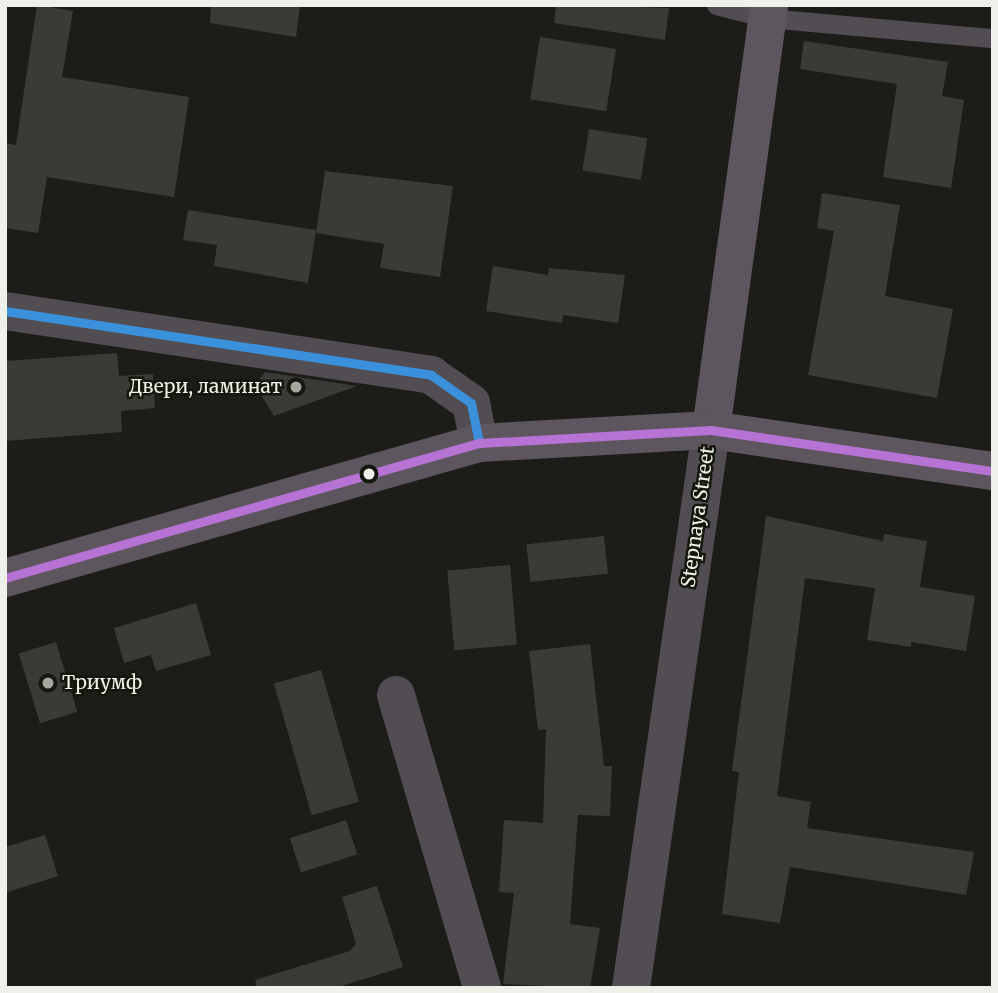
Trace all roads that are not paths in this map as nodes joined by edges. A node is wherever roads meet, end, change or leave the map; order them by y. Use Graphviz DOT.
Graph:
graph roads {
  1 [pos="716,5"];
  2 [pos="768,12"];
  3 [pos="993,38"];
  4 [pos="5,311"];
  5 [pos="711,430"];
  6 [pos="479,443"];
  7 [pos="993,471"];
  8 [pos="5,578"];
  9 [pos="396,695"];
  10 [pos="482,988"];
  11 [pos="631,988"];
  1 -- 2 [label="lane"];
  2 -- 3 [label="lane"];
  2 -- 5 [label="main road, Stepnaya Street"];
  4 -- 6 [label="street"];
  5 -- 6 [label="main road"];
  5 -- 7 [label="main road"];
  5 -- 11 [label="street, Stepnaya Street"];
  6 -- 8 [label="main road"];
  9 -- 10 [label="street"];
}
